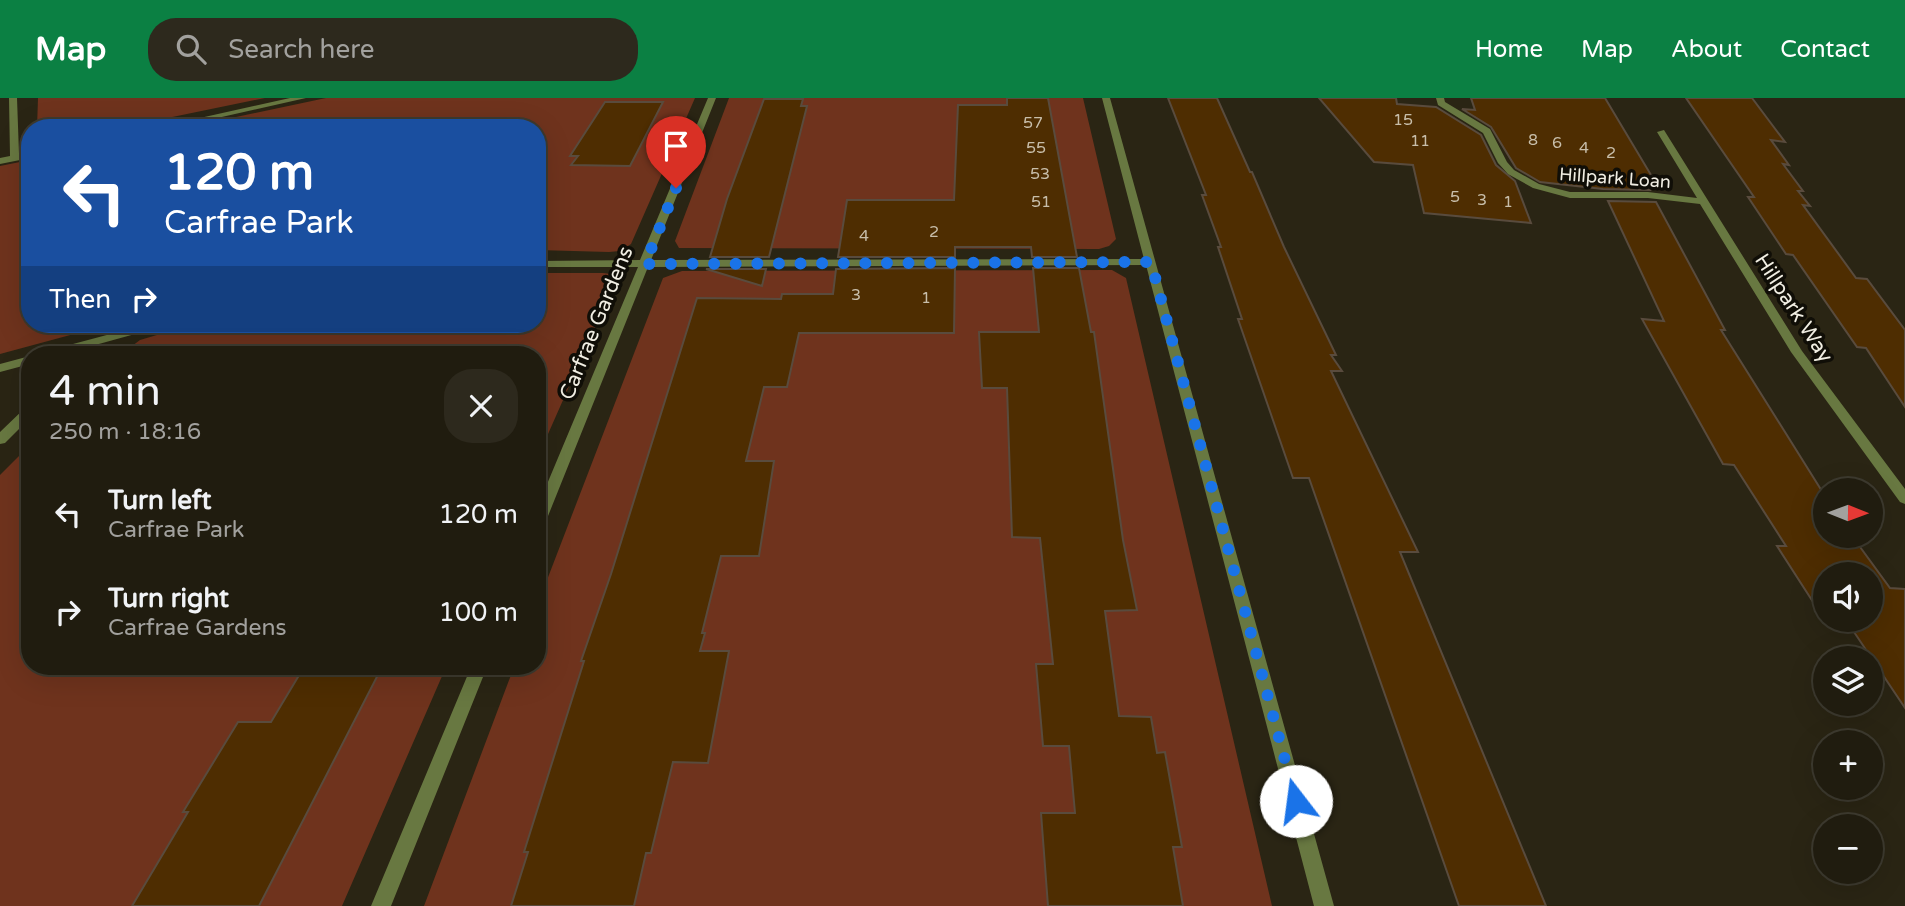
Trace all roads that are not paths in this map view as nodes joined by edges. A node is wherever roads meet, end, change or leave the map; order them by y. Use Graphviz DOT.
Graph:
graph roads {
  1 [pos="13,98"];
  2 [pos="302,98"];
  3 [pos="712,98"];
  4 [pos="1106,98"];
  5 [pos="1440,98"];
  6 [pos="202,119"];
  7 [pos="1661,132"];
  8 [pos="21,157"];
  9 [pos="15,158"];
  10 [pos="0,161"];
  11 [pos="1702,201"];
  12 [pos="1151,262"];
  13 [pos="546,264"];
  14 [pos="645,264"];
  15 [pos="130,333"];
  16 [pos="86,346"];
  17 [pos="21,362"];
  18 [pos="0,368"];
  19 [pos="21,419"];
  20 [pos="0,440"];
  21 [pos="1905,499"];
  22 [pos="546,504"];
  23 [pos="477,675"];
  24 [pos="381,906"];
  25 [pos="1324,906"];
  1 -- 9 [label="street"];
  2 -- 6 [label="street"];
  3 -- 14 [label="street, Carfrae Gardens"];
  4 -- 12 [label="street"];
  5 -- 11 [label="street, Hillpark Loan"];
  7 -- 11 [label="street, Hillpark Way"];
  8 -- 9 [label="street"];
  9 -- 10 [label="street"];
  11 -- 21 [label="street, Hillpark Way"];
  12 -- 14 [label="street"];
  12 -- 25 [label="street"];
  13 -- 14 [label="street"];
  14 -- 22 [label="street, Carfrae Gardens"];
  15 -- 16 [label="street"];
  17 -- 18 [label="street"];
  19 -- 20 [label="street"];
  23 -- 24 [label="street"];
}
